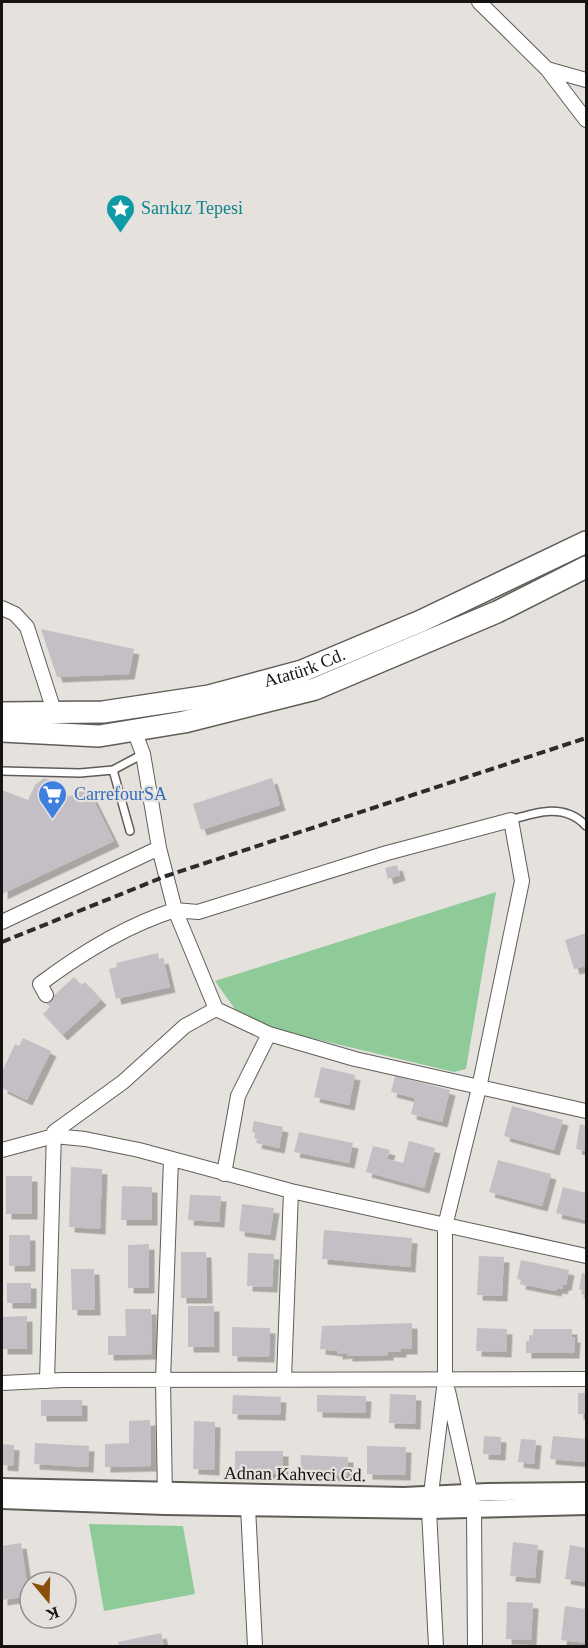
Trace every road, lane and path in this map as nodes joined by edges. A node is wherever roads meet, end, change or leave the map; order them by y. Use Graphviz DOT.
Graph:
graph roads {
  1 [pos="479,2"];
  2 [pos="547,69"];
  3 [pos="586,80"];
  4 [pos="586,120"];
  5 [pos="586,542"];
  6 [pos="586,567"];
  7 [pos="2,608"];
  8 [pos="2,705"];
  9 [pos="54,711"];
  10 [pos="2,713"];
  11 [pos="134,730"];
  12 [pos="2,731"];
  13 [pos="74,735"];
  14 [pos="2,746"];
  15 [pos="143,754"];
  16 [pos="112,770"];
  17 [pos="2,771"];
  18 [pos="511,820"];
  19 [pos="585,822"];
  20 [pos="130,831"];
  21 [pos="159,848"];
  22 [pos="175,910"];
  23 [pos="2,922"];
  24 [pos="46,995"];
  25 [pos="216,1009"];
  26 [pos="269,1034"];
  27 [pos="479,1088"];
  28 [pos="586,1111"];
  29 [pos="54,1136"];
  30 [pos="2,1150"];
  31 [pos="171,1159"];
  32 [pos="224,1174"];
  33 [pos="291,1191"];
  34 [pos="444,1226"];
  35 [pos="586,1256"];
  36 [pos="284,1379"];
  37 [pos="586,1379"];
  38 [pos="163,1380"];
  39 [pos="445,1380"];
  40 [pos="47,1381"];
  41 [pos="2,1383"];
  42 [pos="2,1487"];
  43 [pos="586,1491"];
  44 [pos="165,1498"];
  45 [pos="2,1500"];
  46 [pos="472,1501"];
  47 [pos="430,1503"];
  48 [pos="586,1506"];
  49 [pos="248,1508"];
  50 [pos="255,1647"];
  51 [pos="436,1647"];
  52 [pos="475,1647"];
  1 -- 2 [label="street"];
  2 -- 3 [label="street"];
  2 -- 4 [label="street"];
  5 -- 9 [label="main road, Atatürk Cd."];
  6 -- 11 [label="main road, Atatürk Cd."];
  7 -- 9 [label="street"];
  8 -- 9 [label="main road"];
  9 -- 10 [label="main road, Atatürk Cd."];
  11 -- 13 [label="main road, Atatürk Cd."];
  11 -- 15 [label="street"];
  12 -- 13 [label="main road, Atatürk Cd."];
  13 -- 14 [label="main road"];
  15 -- 16 [label="lane"];
  15 -- 21 [label="street"];
  16 -- 17 [label="lane"];
  16 -- 20 [label="lane"];
  18 -- 19 [label="lane"];
  18 -- 22 [label="street"];
  18 -- 27 [label="street"];
  21 -- 22 [label="street"];
  21 -- 23 [label="street"];
  22 -- 24 [label="street"];
  22 -- 25 [label="street"];
  25 -- 26 [label="street"];
  25 -- 29 [label="street"];
  26 -- 27 [label="street"];
  26 -- 32 [label="street"];
  27 -- 28 [label="street"];
  27 -- 34 [label="street"];
  29 -- 30 [label="street"];
  29 -- 31 [label="street"];
  29 -- 40 [label="street"];
  31 -- 32 [label="street"];
  31 -- 38 [label="street"];
  32 -- 33 [label="street"];
  33 -- 34 [label="street"];
  33 -- 36 [label="street"];
  34 -- 35 [label="street"];
  34 -- 39 [label="street"];
  36 -- 38 [label="street"];
  36 -- 39 [label="street"];
  37 -- 39 [label="street"];
  38 -- 40 [label="street"];
  38 -- 44 [label="street"];
  39 -- 46 [label="street"];
  39 -- 47 [label="street"];
  40 -- 41 [label="street"];
  42 -- 44 [label="street, Adnan Kahveci Cd."];
  43 -- 46 [label="street, Adnan Kahveci Cd."];
  44 -- 45 [label="street, Adnan Kahveci Cd."];
  44 -- 47 [label="street, Adnan Kahveci Cd."];
  44 -- 49 [label="street, Adnan Kahveci Cd."];
  46 -- 47 [label="street, Adnan Kahveci Cd."];
  46 -- 48 [label="street, Adnan Kahveci Cd."];
  46 -- 52 [label="street"];
  47 -- 49 [label="street, Adnan Kahveci Cd."];
  47 -- 51 [label="street"];
  49 -- 50 [label="street"];
}
